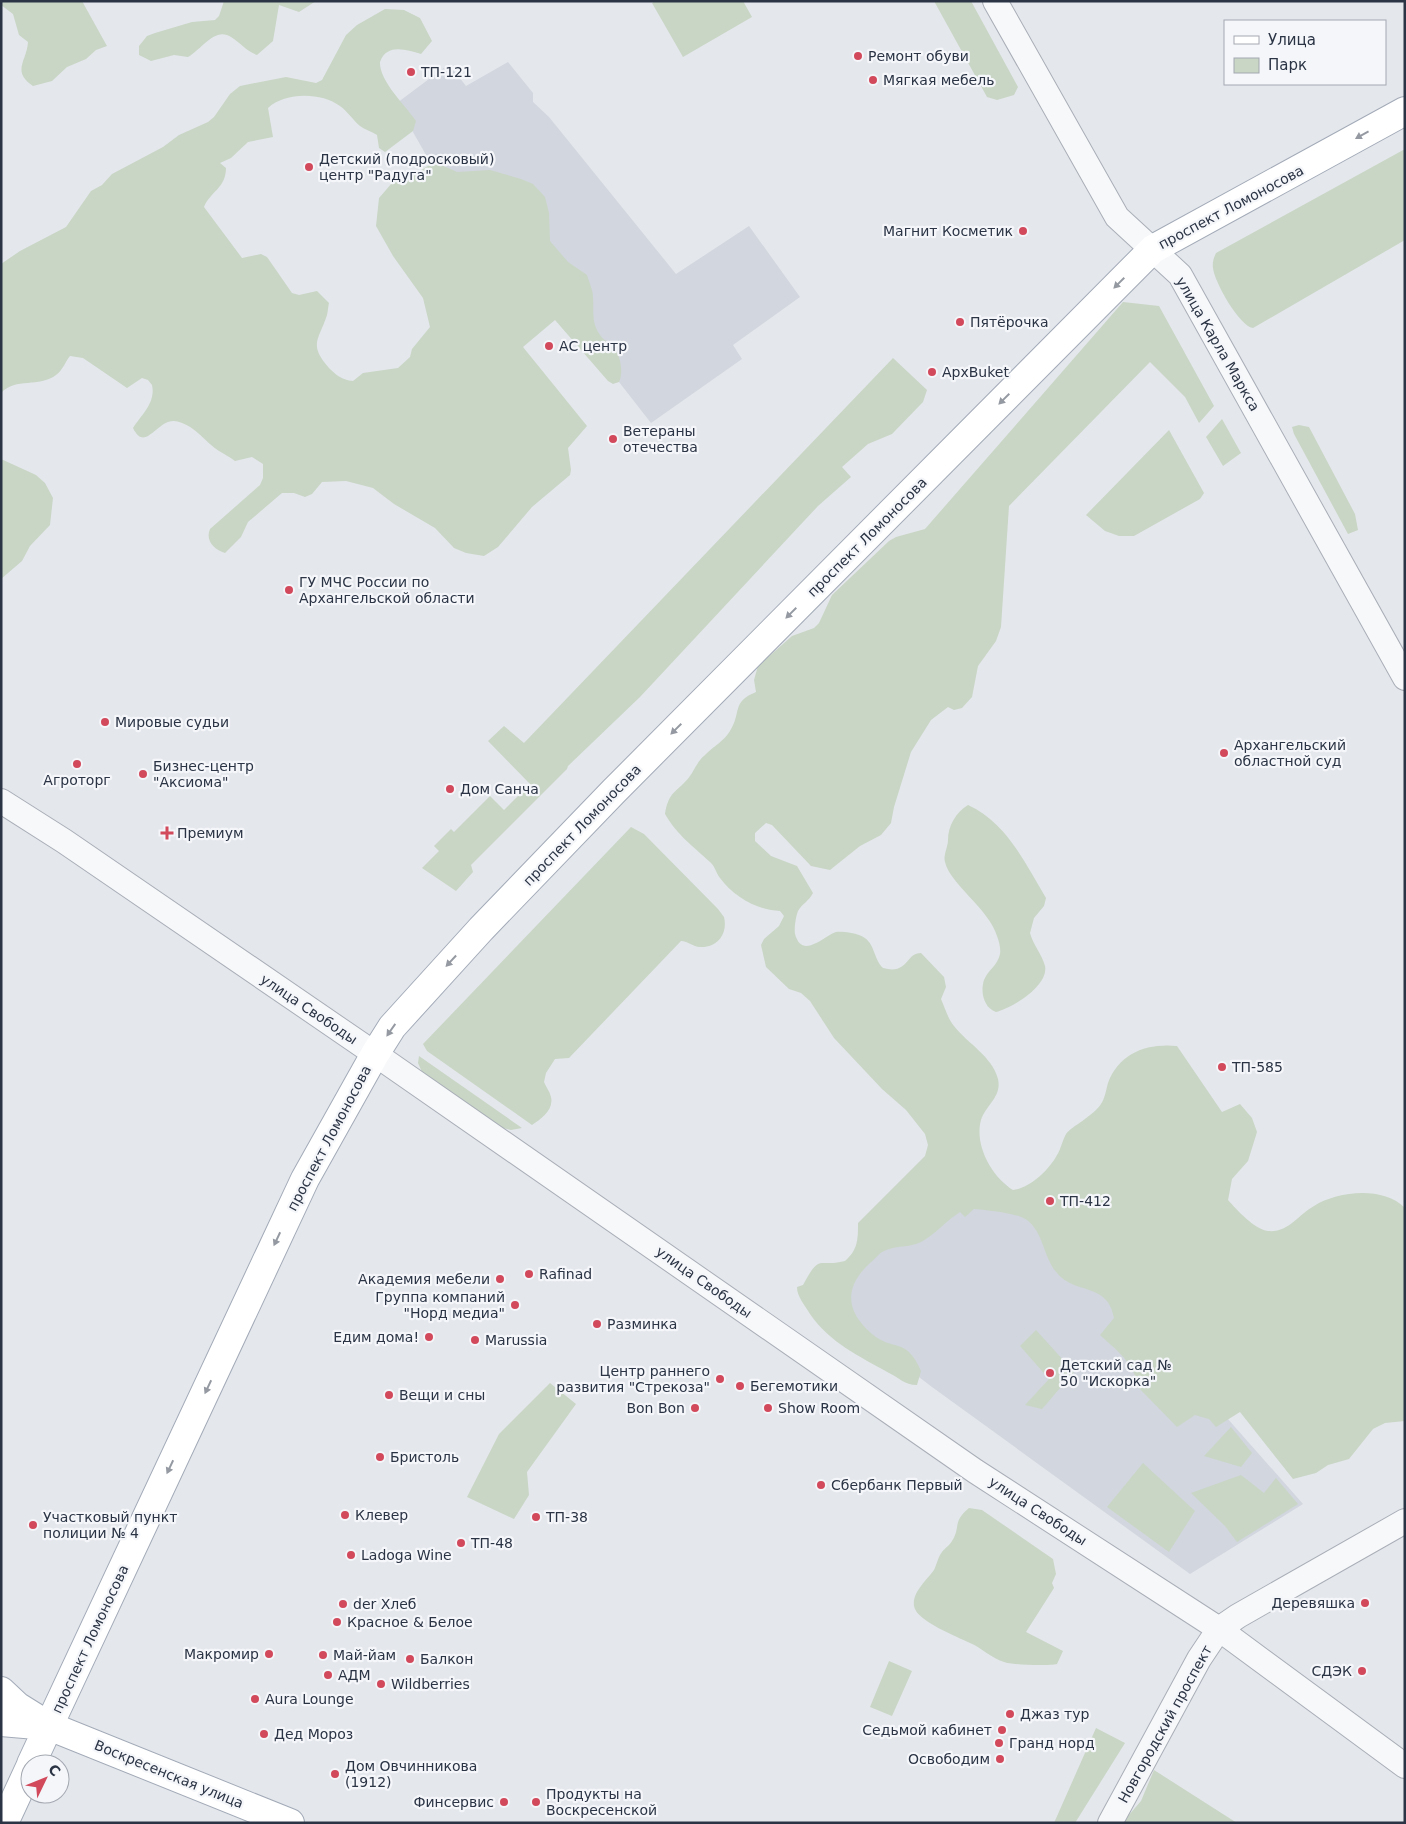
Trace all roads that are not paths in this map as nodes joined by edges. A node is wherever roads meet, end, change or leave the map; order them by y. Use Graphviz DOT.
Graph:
graph roads {
  1 [pos="995,1"];
  2 [pos="1405,111"];
  3 [pos="1153,249"];
  4 [pos="1405,678"];
  5 [pos="1,801"];
  6 [pos="375,1054"];
  7 [pos="1405,1521"];
  8 [pos="1219,1629"];
  9 [pos="1,1691"];
  10 [pos="1,1722"];
  11 [pos="49,1726"];
  12 [pos="36,1754"];
  13 [pos="1405,1766"];
  14 [pos="20,1789"];
  15 [pos="4,1823"];
  16 [pos="290,1823"];
  17 [pos="1110,1823"];
  1 -- 3 [label="street, улица Карла Маркса"];
  2 -- 3 [label="main road, проспект Ломоносова, one-way"];
  3 -- 4 [label="street, улица Карла Маркса"];
  3 -- 6 [label="main road, проспект Ломоносова, one-way"];
  5 -- 6 [label="street, улица Свободы"];
  6 -- 8 [label="street, улица Свободы"];
  6 -- 11 [label="main road, проспект Ломоносова, one-way"];
  7 -- 8 [label="street, Новгородский проспект"];
  8 -- 13 [label="street, улица Свободы"];
  8 -- 17 [label="street, Новгородский проспект"];
  9 -- 11 [label="main road, Воскресенская улица"];
  10 -- 11 [label="main road, Воскресенская улица"];
  11 -- 12 [label="main road, проспект Ломоносова"];
  11 -- 16 [label="main road, Воскресенская улица"];
  14 -- 15 [label="main road, проспект Ломоносова"];
}
